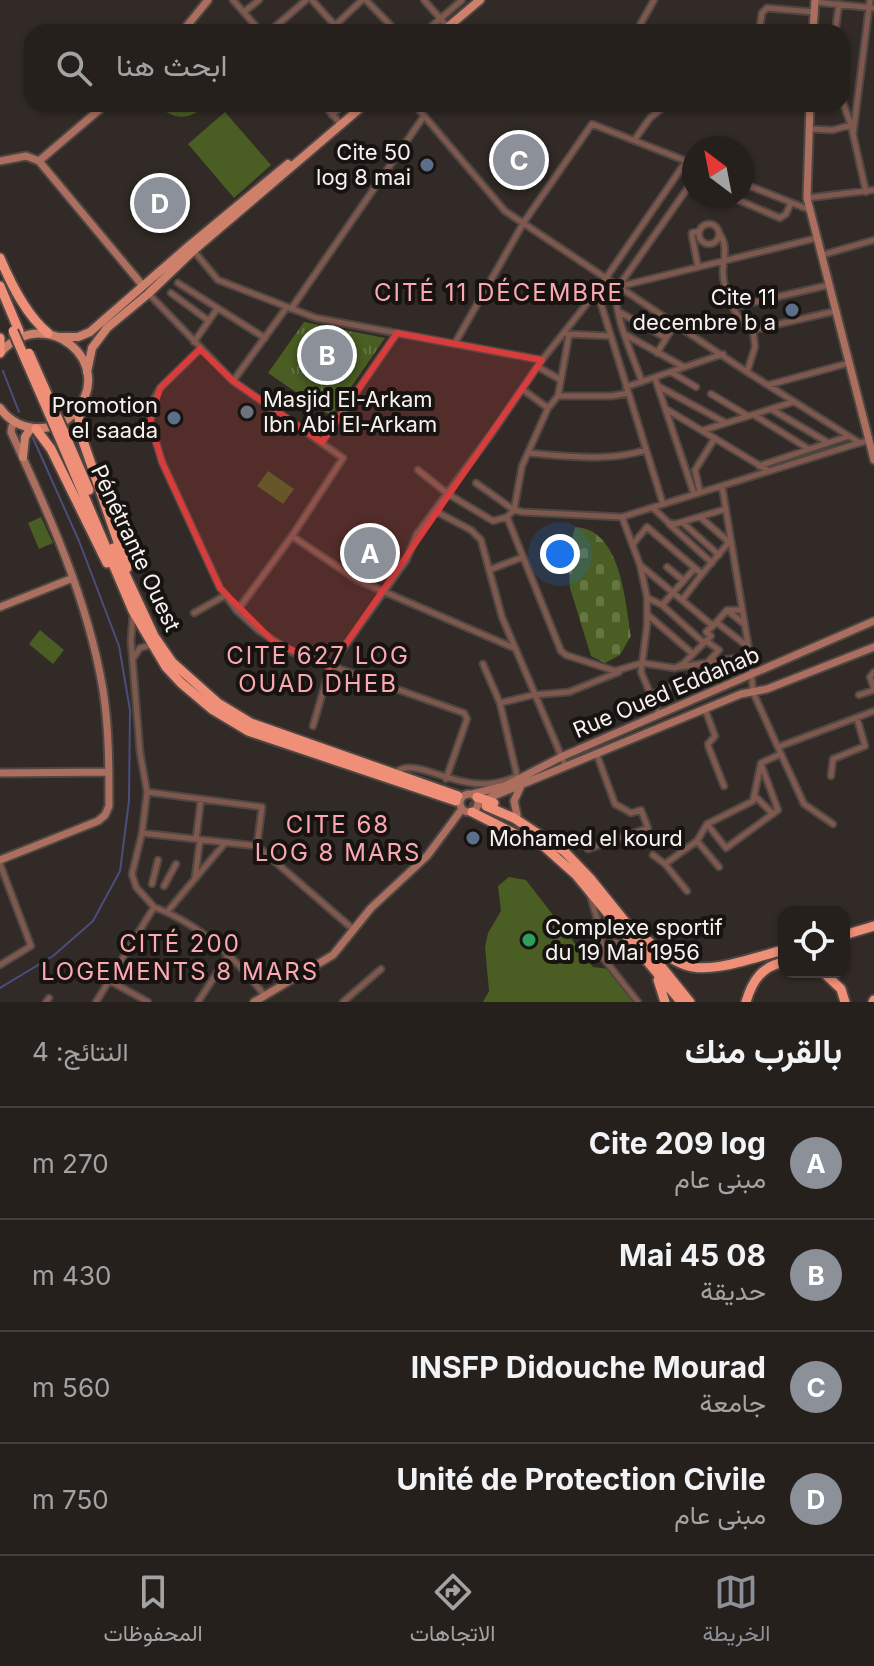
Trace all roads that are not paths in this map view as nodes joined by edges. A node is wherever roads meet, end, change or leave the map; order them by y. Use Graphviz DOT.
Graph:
graph roads {
  1 [pos="208,0"];
  2 [pos="233,0"];
  3 [pos="259,0"];
  4 [pos="306,0"];
  5 [pos="312,0"];
  6 [pos="364,0"];
  7 [pos="434,0"];
  8 [pos="462,0"];
  9 [pos="480,0"];
  10 [pos="654,0"];
  11 [pos="870,0"];
  12 [pos="815,1"];
  13 [pos="426,2"];
  14 [pos="839,4"];
  15 [pos="872,8"];
  16 [pos="244,12"];
  17 [pos="814,12"];
  18 [pos="440,19"];
  19 [pos="188,24"];
  20 [pos="254,24"];
  21 [pos="278,24"];
  22 [pos="333,24"];
  23 [pos="337,24"];
  24 [pos="389,24"];
  25 [pos="434,24"];
  26 [pos="443,24"];
  27 [pos="453,24"];
  28 [pos="640,24"];
  29 [pos="760,24"];
  30 [pos="813,24"];
  31 [pos="836,24"];
  32 [pos="97,112"];
  33 [pos="330,112"];
  34 [pos="339,112"];
  35 [pos="347,112"];
  36 [pos="352,112"];
  37 [pos="421,112"];
  38 [pos="657,112"];
  39 [pos="810,112"];
  40 [pos="846,112"];
  41 [pos="424,116"];
  42 [pos="335,118"];
  43 [pos="851,125"];
  44 [pos="809,129"];
  45 [pos="853,135"];
  46 [pos="635,139"];
  47 [pos="682,158"];
  48 [pos="0,161"];
  49 [pos="39,161"];
  50 [pos="682,167"];
  51 [pos="754,188"];
  52 [pos="874,190"];
  53 [pos="866,192"];
  54 [pos="682,197"];
  55 [pos="807,198"];
  56 [pos="791,203"];
  57 [pos="754,207"];
  58 [pos="811,210"];
  59 [pos="524,222"];
  60 [pos="699,231"];
  61 [pos="719,233"];
  62 [pos="818,238"];
  63 [pos="874,240"];
  64 [pos="191,248"];
  65 [pos="822,255"];
  66 [pos="0,258"];
  67 [pos="727,260"];
  68 [pos="698,267"];
  69 [pos="605,279"];
  70 [pos="178,283"];
  71 [pos="830,285"];
  72 [pos="0,286"];
  73 [pos="617,287"];
  74 [pos="146,290"];
  75 [pos="597,291"];
  76 [pos="171,293"];
  77 [pos="0,301"];
  78 [pos="733,307"];
  79 [pos="289,308"];
  80 [pos="217,309"];
  81 [pos="836,311"];
  82 [pos="620,313"];
  83 [pos="209,321"];
  84 [pos="675,324"];
  85 [pos="753,330"];
  86 [pos="16,331"];
  87 [pos="48,333"];
  88 [pos="397,333"];
  89 [pos="566,333"];
  90 [pos="626,335"];
  91 [pos="610,336"];
  92 [pos="60,337"];
  93 [pos="0,338"];
  94 [pos="265,338"];
  95 [pos="666,338"];
  96 [pos="194,342"];
  97 [pos="455,343"];
  98 [pos="200,349"];
  99 [pos="0,353"];
  100 [pos="657,353"];
  101 [pos="724,354"];
  102 [pos="542,360"];
  103 [pos="849,363"];
  104 [pos="538,367"];
  105 [pos="685,367"];
  106 [pos="87,372"];
  107 [pos="671,372"];
  108 [pos="747,372"];
  109 [pos="655,378"];
  110 [pos="561,380"];
  111 [pos="233,381"];
  112 [pos="642,382"];
  113 [pos="768,385"];
  114 [pos="657,386"];
  115 [pos="696,387"];
  116 [pos="522,389"];
  117 [pos="627,390"];
  118 [pos="711,394"];
  119 [pos="558,396"];
  120 [pos="794,402"];
  121 [pos="0,408"];
  122 [pos="548,408"];
  123 [pos="665,408"];
  124 [pos="78,409"];
  125 [pos="771,409"];
  126 [pos="751,415"];
  127 [pos="0,420"];
  128 [pos="14,422"];
  129 [pos="726,423"];
  130 [pos="34,428"];
  131 [pos="703,431"];
  132 [pos="849,436"];
  133 [pos="715,438"];
  134 [pos="869,440"];
  135 [pos="322,442"];
  136 [pos="827,442"];
  137 [pos="860,443"];
  138 [pos="807,448"];
  139 [pos="646,450"];
  140 [pos="528,453"];
  141 [pos="23,457"];
  142 [pos="874,460"];
  143 [pos="759,466"];
  144 [pos="418,470"];
  145 [pos="769,471"];
  146 [pos="476,483"];
  147 [pos="722,486"];
  148 [pos="697,493"];
  149 [pos="448,494"];
  150 [pos="663,504"];
  151 [pos="652,507"];
  152 [pos="726,509"];
  153 [pos="514,510"];
  154 [pos="435,511"];
  155 [pos="507,517"];
  156 [pos="622,517"];
  157 [pos="700,517"];
  158 [pos="682,522"];
  159 [pos="669,523"];
  160 [pos="292,536"];
  161 [pos="729,542"];
  162 [pos="632,545"];
  163 [pos="719,555"];
  164 [pos="523,557"];
  165 [pos="712,563"];
  166 [pos="640,565"];
  167 [pos="667,567"];
  168 [pos="695,568"];
  169 [pos="489,570"];
  170 [pos="702,574"];
  171 [pos="73,578"];
  172 [pos="684,581"];
  173 [pos="128,588"];
  174 [pos="383,591"];
  175 [pos="674,592"];
  176 [pos="226,595"];
  177 [pos="647,597"];
  178 [pos="682,600"];
  179 [pos="662,605"];
  180 [pos="0,607"];
  181 [pos="727,610"];
  182 [pos="742,610"];
  183 [pos="133,611"];
  184 [pos="237,611"];
  185 [pos="194,613"];
  186 [pos="647,614"];
  187 [pos="874,621"];
  188 [pos="715,624"];
  189 [pos="744,624"];
  190 [pos="705,642"];
  191 [pos="151,645"];
  192 [pos="748,647"];
  193 [pos="874,647"];
  194 [pos="514,648"];
  195 [pos="692,656"];
  196 [pos="750,656"];
  197 [pos="133,662"];
  198 [pos="642,663"];
  199 [pos="483,664"];
  200 [pos="703,665"];
  201 [pos="330,667"];
  202 [pos="675,668"];
  203 [pos="621,671"];
  204 [pos="874,672"];
  205 [pos="751,676"];
  206 [pos="670,687"];
  207 [pos="874,689"];
  208 [pos="753,692"];
  209 [pos="533,695"];
  210 [pos="650,695"];
  211 [pos="859,695"];
  212 [pos="500,703"];
  213 [pos="705,709"];
  214 [pos="874,711"];
  215 [pos="659,714"];
  216 [pos="857,718"];
  217 [pos="313,726"];
  218 [pos="779,750"];
  219 [pos="597,755"];
  220 [pos="561,757"];
  221 [pos="761,763"];
  222 [pos="566,768"];
  223 [pos="375,770"];
  224 [pos="399,770"];
  225 [pos="109,772"];
  226 [pos="0,773"];
  227 [pos="831,776"];
  228 [pos="446,779"];
  229 [pos="520,780"];
  230 [pos="724,786"];
  231 [pos="147,792"];
  232 [pos="754,795"];
  233 [pos="201,799"];
  234 [pos="471,803"];
  235 [pos="773,814"];
  236 [pos="517,815"];
  237 [pos="707,824"];
  238 [pos="833,824"];
  239 [pos="142,833"];
  240 [pos="540,834"];
  241 [pos="198,839"];
  242 [pos="697,841"];
  243 [pos="226,842"];
  244 [pos="257,846"];
  245 [pos="588,849"];
  246 [pos="653,855"];
  247 [pos="158,860"];
  248 [pos="0,862"];
  249 [pos="176,864"];
  250 [pos="665,864"];
  251 [pos="719,867"];
  252 [pos="195,879"];
  253 [pos="152,884"];
  254 [pos="584,884"];
  255 [pos="164,886"];
  256 [pos="687,891"];
  257 [pos="154,907"];
  258 [pos="167,912"];
  259 [pos="874,926"];
  260 [pos="354,930"];
  261 [pos="632,930"];
  262 [pos="850,933"];
  263 [pos="602,945"];
  264 [pos="638,949"];
  265 [pos="778,951"];
  266 [pos="229,954"];
  267 [pos="647,959"];
  268 [pos="778,964"];
  269 [pos="0,965"];
  270 [pos="381,969"];
  271 [pos="829,978"];
  272 [pos="110,981"];
  273 [pos="265,996"];
  274 [pos="96,1002"];
  275 [pos="148,1002"];
  276 [pos="198,1002"];
  277 [pos="254,1002"];
  278 [pos="343,1002"];
  279 [pos="638,1002"];
  280 [pos="665,1002"];
  281 [pos="681,1002"];
  282 [pos="690,1002"];
  283 [pos="746,1002"];
  284 [pos="845,1002"];
  1 -- 19 [label="street"];
  2 -- 16 [label="street"];
  3 -- 16 [label="street"];
  4 -- 21 [label="street"];
  5 -- 22 [label="street"];
  6 -- 23 [label="street"];
  6 -- 24 [label="street"];
  7 -- 13 [label="street"];
  8 -- 18 [label="street"];
  9 -- 27 [label="main road"];
  10 -- 28 [label="street"];
  11 -- 15 [label="street"];
  12 -- 14 [label="street"];
  12 -- 17 [label="street"];
  13 -- 18 [label="street"];
  14 -- 15 [label="street"];
  14 -- 31 [label="street"];
  15 -- 45 [label="street"];
  16 -- 20 [label="street"];
  17 -- 29 [label="street"];
  17 -- 30 [label="street"];
  18 -- 25 [label="street"];
  18 -- 26 [label="street"];
  32 -- 49 [label="street"];
  33 -- 42 [label="street"];
  34 -- 42 [label="street"];
  35 -- 42 [label="main road"];
  36 -- 64 [label="main road"];
  37 -- 41 [label="street"];
  38 -- 46 [label="street"];
  39 -- 44 [label="street"];
  40 -- 43 [label="street"];
  41 -- 59 [label="street"];
  41 -- 79 [label="street"];
  42 -- 64 [label="main road"];
  43 -- 44 [label="street"];
  43 -- 45 [label="street"];
  44 -- 55 [label="street"];
  45 -- 53 [label="street"];
  46 -- 47 [label="street"];
  46 -- 59 [label="street"];
  48 -- 49 [label="street"];
  49 -- 74 [label="street"];
  50 -- 69 [label="street"];
  51 -- 56 [label="street"];
  52 -- 53 [label="street"];
  53 -- 55 [label="street"];
  54 -- 73 [label="street"];
  55 -- 58 [label="street"];
  56 -- 57 [label="street"];
  56 -- 58 [label="street"];
  58 -- 62 [label="street"];
  59 -- 69 [label="street"];
  59 -- 97 [label="street"];
  60 -- 61 [label="street"];
  60 -- 61 [label="street"];
  60 -- 68 [label="street"];
  61 -- 67 [label="street"];
  62 -- 65 [label="street"];
  62 -- 67 [label="street"];
  63 -- 65 [label="street"];
  64 -- 74 [label="main road"];
  64 -- 79 [label="street"];
  65 -- 71 [label="street"];
  66 -- 87 [label="highway"];
  67 -- 68 [label="street"];
  67 -- 78 [label="street"];
  68 -- 73 [label="street"];
  69 -- 73 [label="street"];
  69 -- 75 [label="street"];
  70 -- 80 [label="street"];
  71 -- 78 [label="street"];
  71 -- 81 [label="street"];
  72 -- 86 [label="highway, Pénétrante Ouest"];
  73 -- 82 [label="street"];
  73 -- 84 [label="street"];
  74 -- 92 [label="main road"];
  74 -- 96 [label="street"];
  74 -- 106 [label="main road"];
  75 -- 89 [label="street"];
  75 -- 91 [label="street"];
  76 -- 83 [label="street"];
  77 -- 86 [label="highway, Pénétrante Ouest"];
  78 -- 85 [label="street"];
  79 -- 88 [label="street"];
  79 -- 94 [label="street"];
  80 -- 83 [label="street"];
  80 -- 94 [label="street"];
  81 -- 85 [label="street"];
  81 -- 103 [label="street"];
  82 -- 90 [label="street"];
  82 -- 95 [label="street"];
  83 -- 96 [label="street"];
  84 -- 95 [label="street"];
  84 -- 101 [label="street"];
  85 -- 108 [label="street"];
  86 -- 173 [label="highway, Pénétrante Ouest, bridge"];
  87 -- 92 [label="main road"];
  87 -- 99 [label="main road"];
  88 -- 97 [label="street"];
  88 -- 135 [label="street"];
  89 -- 91 [label="street"];
  89 -- 102 [label="street"];
  89 -- 110 [label="street"];
  90 -- 100 [label="street"];
  90 -- 112 [label="street"];
  91 -- 117 [label="street"];
  92 -- 106 [label="main road"];
  93 -- 99 [label="highway"];
  94 -- 111 [label="street"];
  95 -- 100 [label="street"];
  96 -- 98 [label="street"];
  97 -- 102 [label="street"];
  98 -- 111 [label="street"];
  98 -- 176 [label="street"];
  100 -- 105 [label="street"];
  101 -- 105 [label="street"];
  101 -- 108 [label="street"];
  102 -- 104 [label="street"];
  103 -- 113 [label="street"];
  103 -- 134 [label="street"];
  104 -- 110 [label="street"];
  104 -- 116 [label="street"];
  105 -- 107 [label="street"];
  106 -- 124 [label="main road"];
  107 -- 109 [label="street"];
  107 -- 115 [label="street"];
  108 -- 113 [label="street"];
  109 -- 112 [label="street"];
  109 -- 114 [label="street"];
  110 -- 119 [label="street"];
  111 -- 135 [label="street"];
  112 -- 117 [label="street"];
  113 -- 120 [label="street"];
  114 -- 123 [label="street"];
  114 -- 129 [label="street"];
  116 -- 122 [label="street"];
  116 -- 149 [label="street"];
  117 -- 119 [label="street"];
  117 -- 139 [label="street"];
  118 -- 126 [label="street"];
  119 -- 122 [label="street"];
  120 -- 125 [label="street"];
  120 -- 132 [label="street"];
  121 -- 128 [label="main road"];
  122 -- 140 [label="street"];
  123 -- 131 [label="street"];
  123 -- 148 [label="street"];
  124 -- 130 [label="main road"];
  124 -- 173 [label="highway"];
  125 -- 126 [label="street"];
  125 -- 136 [label="street"];
  126 -- 129 [label="street"];
  126 -- 138 [label="street"];
  127 -- 128 [label="street"];
  128 -- 130 [label="main road"];
  128 -- 141 [label="street"];
  129 -- 131 [label="street"];
  130 -- 141 [label="main road"];
  130 -- 173 [label="highway"];
  131 -- 133 [label="street"];
  132 -- 136 [label="street"];
  132 -- 137 [label="street"];
  133 -- 143 [label="street"];
  133 -- 148 [label="street"];
  134 -- 137 [label="street"];
  134 -- 142 [label="street"];
  135 -- 160 [label="street"];
  136 -- 138 [label="street"];
  137 -- 145 [label="street"];
  138 -- 143 [label="street"];
  139 -- 140 [label="street"];
  139 -- 150 [label="street"];
  140 -- 153 [label="street"];
  141 -- 171 [label="street"];
  143 -- 145 [label="street"];
  144 -- 149 [label="street"];
  145 -- 147 [label="street"];
  146 -- 153 [label="street"];
  147 -- 148 [label="street"];
  147 -- 152 [label="street"];
  148 -- 150 [label="street"];
  149 -- 154 [label="street"];
  149 -- 155 [label="street"];
  150 -- 151 [label="street"];
  151 -- 156 [label="street"];
  151 -- 159 [label="street"];
  152 -- 157 [label="street"];
  152 -- 161 [label="street"];
  153 -- 155 [label="street"];
  153 -- 156 [label="street"];
  154 -- 169 [label="street"];
  154 -- 174 [label="street"];
  155 -- 164 [label="street"];
  156 -- 162 [label="street"];
  157 -- 158 [label="street"];
  157 -- 161 [label="street"];
  158 -- 159 [label="street"];
  158 -- 163 [label="street"];
  159 -- 165 [label="street"];
  160 -- 174 [label="street"];
  160 -- 184 [label="street"];
  161 -- 163 [label="street"];
  161 -- 182 [label="street"];
  162 -- 166 [label="street"];
  162 -- 168 [label="street"];
  163 -- 165 [label="street"];
  164 -- 169 [label="street"];
  164 -- 203 [label="street"];
  165 -- 170 [label="street"];
  166 -- 175 [label="street"];
  166 -- 177 [label="street"];
  167 -- 172 [label="street"];
  168 -- 170 [label="street"];
  168 -- 172 [label="street"];
  169 -- 194 [label="street"];
  170 -- 178 [label="street"];
  171 -- 180 [label="street"];
  171 -- 225 [label="street"];
  172 -- 175 [label="street"];
  173 -- 183 [label="highway, Pénétrante Ouest"];
  173 -- 223 [label="highway, Pénétrante Ouest"];
  174 -- 194 [label="street"];
  174 -- 201 [label="street"];
  175 -- 178 [label="street"];
  175 -- 179 [label="street"];
  176 -- 184 [label="street"];
  176 -- 185 [label="street"];
  177 -- 179 [label="street"];
  177 -- 186 [label="street"];
  178 -- 188 [label="street"];
  179 -- 190 [label="street"];
  181 -- 182 [label="street"];
  181 -- 188 [label="street"];
  181 -- 189 [label="street"];
  182 -- 189 [label="street"];
  183 -- 191 [label="highway, Pénétrante Ouest"];
  183 -- 197 [label="street"];
  184 -- 201 [label="street"];
  186 -- 195 [label="street"];
  186 -- 198 [label="street"];
  187 -- 205 [label="street, Rue Oued Eddahab"];
  188 -- 190 [label="street"];
  188 -- 192 [label="street"];
  189 -- 192 [label="street"];
  190 -- 195 [label="street"];
  190 -- 200 [label="street"];
  191 -- 197 [label="street"];
  191 -- 223 [label="highway, Pénétrante Ouest"];
  192 -- 196 [label="street"];
  193 -- 208 [label="street"];
  194 -- 209 [label="street"];
  195 -- 200 [label="street"];
  195 -- 202 [label="street"];
  196 -- 200 [label="street"];
  196 -- 205 [label="street"];
  197 -- 231 [label="street"];
  198 -- 202 [label="street"];
  198 -- 203 [label="street"];
  198 -- 210 [label="street"];
  199 -- 212 [label="street"];
  200 -- 202 [label="street"];
  201 -- 217 [label="street"];
  201 -- 228 [label="street"];
  203 -- 209 [label="street"];
  204 -- 207 [label="street"];
  205 -- 208 [label="street"];
  205 -- 215 [label="street, Rue Oued Eddahab"];
  206 -- 210 [label="street"];
  207 -- 211 [label="street"];
  208 -- 213 [label="street"];
  208 -- 218 [label="street"];
  209 -- 212 [label="street"];
  209 -- 220 [label="street"];
  210 -- 215 [label="street"];
  212 -- 229 [label="street"];
  213 -- 219 [label="street"];
  213 -- 230 [label="street"];
  214 -- 216 [label="street"];
  215 -- 220 [label="street, Rue Oued Eddahab"];
  216 -- 218 [label="street"];
  216 -- 227 [label="street"];
  218 -- 221 [label="street"];
  218 -- 238 [label="street"];
  219 -- 222 [label="street"];
  219 -- 245 [label="street"];
  220 -- 222 [label="street"];
  220 -- 229 [label="street, Rue Oued Eddahab"];
  221 -- 232 [label="street"];
  221 -- 235 [label="street"];
  222 -- 229 [label="street"];
  223 -- 224 [label="highway"];
  223 -- 234 [label="highway, Pénétrante Ouest"];
  224 -- 228 [label="street"];
  224 -- 234 [label="highway"];
  225 -- 226 [label="street"];
  225 -- 248 [label="street"];
  228 -- 229 [label="street"];
  229 -- 234 [label="street"];
  229 -- 234 [label="street, Rue Oued Eddahab"];
  229 -- 236 [label="street"];
  231 -- 233 [label="street"];
  231 -- 239 [label="street"];
  232 -- 235 [label="street"];
  232 -- 237 [label="street"];
  233 -- 241 [label="street"];
  233 -- 244 [label="street"];
  234 -- 236 [label="highway"];
  234 -- 240 [label="highway, Pénétrante Ouest"];
  234 -- 254 [label="highway"];
  234 -- 260 [label="street"];
  235 -- 237 [label="street"];
  236 -- 240 [label="highway"];
  237 -- 242 [label="street"];
  239 -- 241 [label="street"];
  239 -- 257 [label="street"];
  240 -- 261 [label="highway, Pénétrante Ouest"];
  241 -- 243 [label="street"];
  241 -- 252 [label="street"];
  242 -- 250 [label="street"];
  242 -- 251 [label="street"];
  243 -- 244 [label="street"];
  243 -- 252 [label="street"];
  244 -- 260 [label="street"];
  246 -- 250 [label="street"];
  247 -- 253 [label="street"];
  248 -- 269 [label="street"];
  249 -- 255 [label="street"];
  250 -- 256 [label="street"];
  252 -- 258 [label="street"];
  254 -- 263 [label="street"];
  254 -- 264 [label="highway"];
  257 -- 258 [label="street"];
  257 -- 272 [label="street"];
  258 -- 266 [label="street"];
  259 -- 262 [label="highway"];
  260 -- 273 [label="street"];
  261 -- 265 [label="highway"];
  261 -- 282 [label="highway, Pénétrante Ouest"];
  263 -- 264 [label="street"];
  263 -- 279 [label="street"];
  264 -- 267 [label="highway"];
  266 -- 273 [label="street"];
  266 -- 276 [label="street"];
  267 -- 280 [label="highway"];
  267 -- 281 [label="highway"];
  268 -- 283 [label="highway"];
  270 -- 278 [label="street"];
  271 -- 284 [label="highway"];
  272 -- 274 [label="street"];
  272 -- 275 [label="street"];
  273 -- 277 [label="street"];
}
